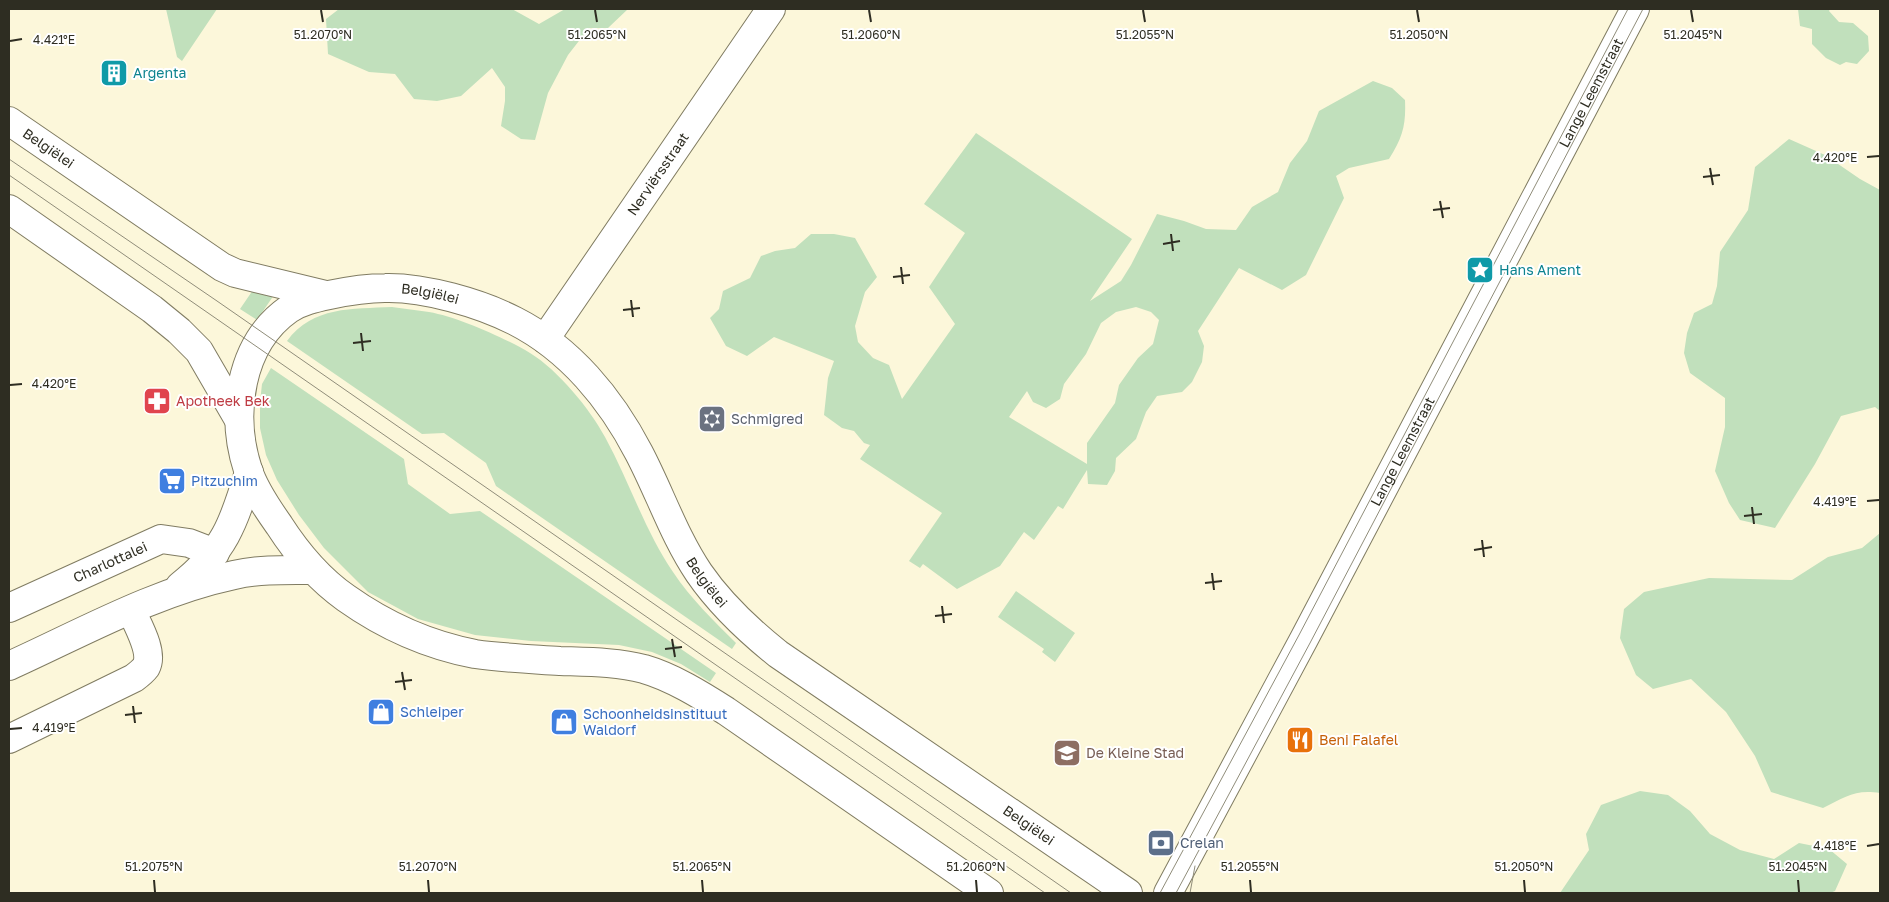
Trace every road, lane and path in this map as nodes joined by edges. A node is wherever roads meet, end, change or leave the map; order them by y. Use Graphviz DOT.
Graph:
graph roads {
  1 [pos="771,9"];
  2 [pos="1635,9"];
  3 [pos="9,122"];
  4 [pos="9,209"];
  5 [pos="326,296"];
  6 [pos="544,339"];
  7 [pos="239,420"];
  8 [pos="249,472"];
  9 [pos="215,553"];
  10 [pos="313,570"];
  11 [pos="170,593"];
  12 [pos="9,608"];
  13 [pos="131,610"];
  14 [pos="9,666"];
  15 [pos="9,738"];
  16 [pos="989,893"];
  17 [pos="1128,893"];
  18 [pos="1168,893"];
  1 -- 6 [label="street, Nerviërsstraat"];
  2 -- 18 [label="street, Lange Leemstraat"];
  3 -- 5 [label="street, Belgiëlei"];
  4 -- 7 [label="street, Belgiëlei"];
  5 -- 6 [label="street, Belgiëlei"];
  5 -- 7 [label="street, Belgiëlei"];
  6 -- 17 [label="street, Belgiëlei"];
  7 -- 8 [label="street, Belgiëlei"];
  8 -- 9 [label="street"];
  8 -- 10 [label="street, Belgiëlei"];
  9 -- 11 [label="street"];
  9 -- 12 [label="street, Charlottalei"];
  10 -- 11 [label="street"];
  10 -- 16 [label="street, Belgiëlei"];
  11 -- 13 [label="street"];
  13 -- 14 [label="street"];
  13 -- 15 [label="street"];
}
